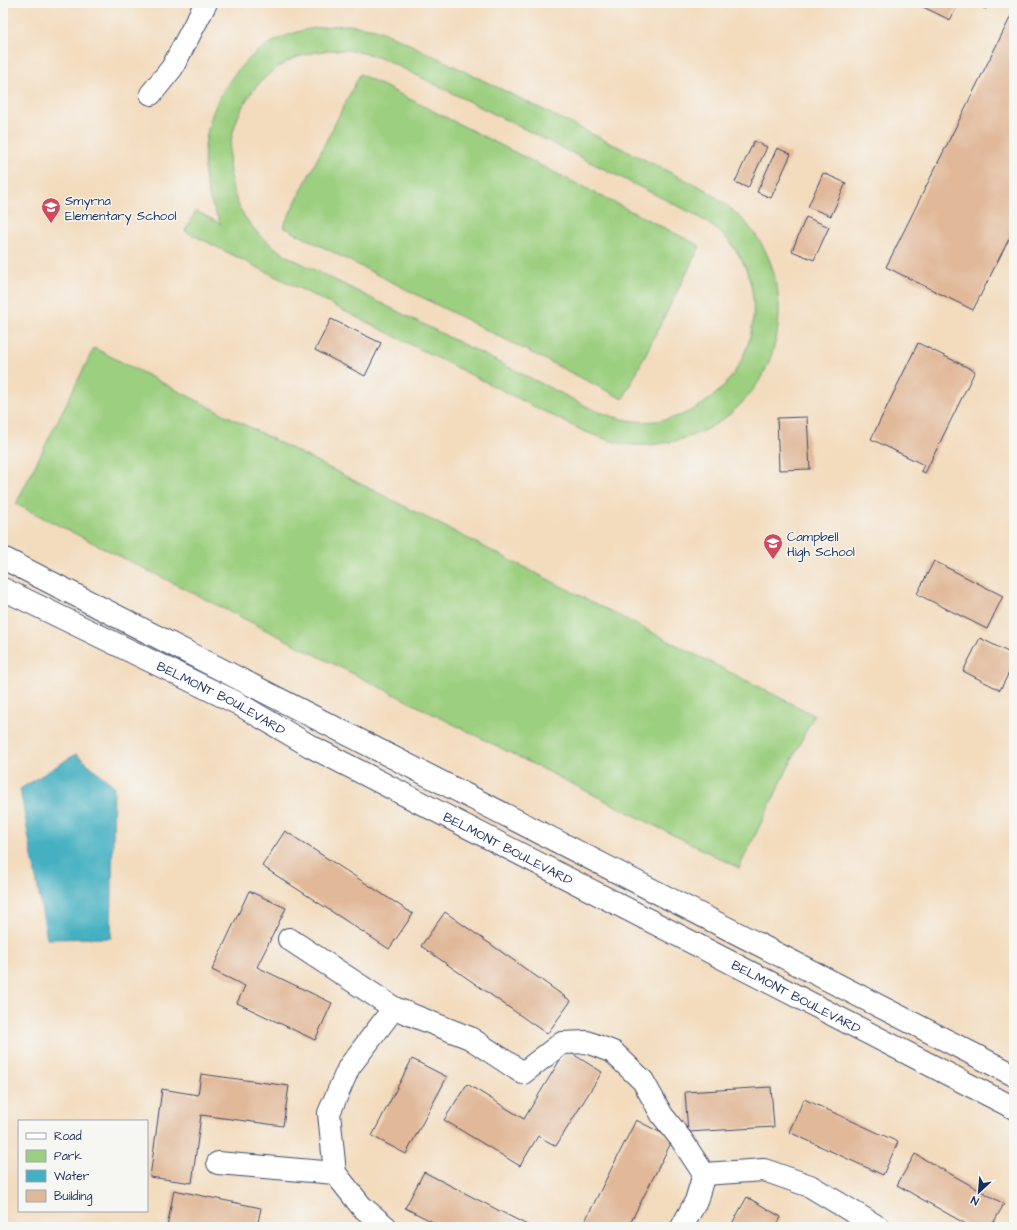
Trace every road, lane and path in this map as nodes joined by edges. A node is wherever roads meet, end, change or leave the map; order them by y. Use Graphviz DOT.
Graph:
graph roads {
  1 [pos="206,3"];
  2 [pos="151,94"];
  3 [pos="3,558"];
  4 [pos="3,589"];
  5 [pos="288,939"];
  6 [pos="766,948"];
  7 [pos="753,974"];
  8 [pos="394,1008"];
  9 [pos="1014,1075"];
  10 [pos="1014,1108"];
  11 [pos="218,1163"];
  12 [pos="335,1173"];
  13 [pos="704,1174"];
  14 [pos="386,1227"];
  15 [pos="682,1227"];
  16 [pos="878,1227"];
  1 -- 2 [label="street"];
  3 -- 6 [label="street, BELMONT BOULEVARD"];
  4 -- 7 [label="street, BELMONT BOULEVARD"];
  5 -- 8 [label="street"];
  6 -- 7 [label="street"];
  6 -- 9 [label="street, BELMONT BOULEVARD"];
  7 -- 10 [label="street, BELMONT BOULEVARD"];
  8 -- 12 [label="street"];
  8 -- 13 [label="street"];
  11 -- 12 [label="street"];
  12 -- 14 [label="street"];
  13 -- 15 [label="street"];
  13 -- 16 [label="street"];
}
